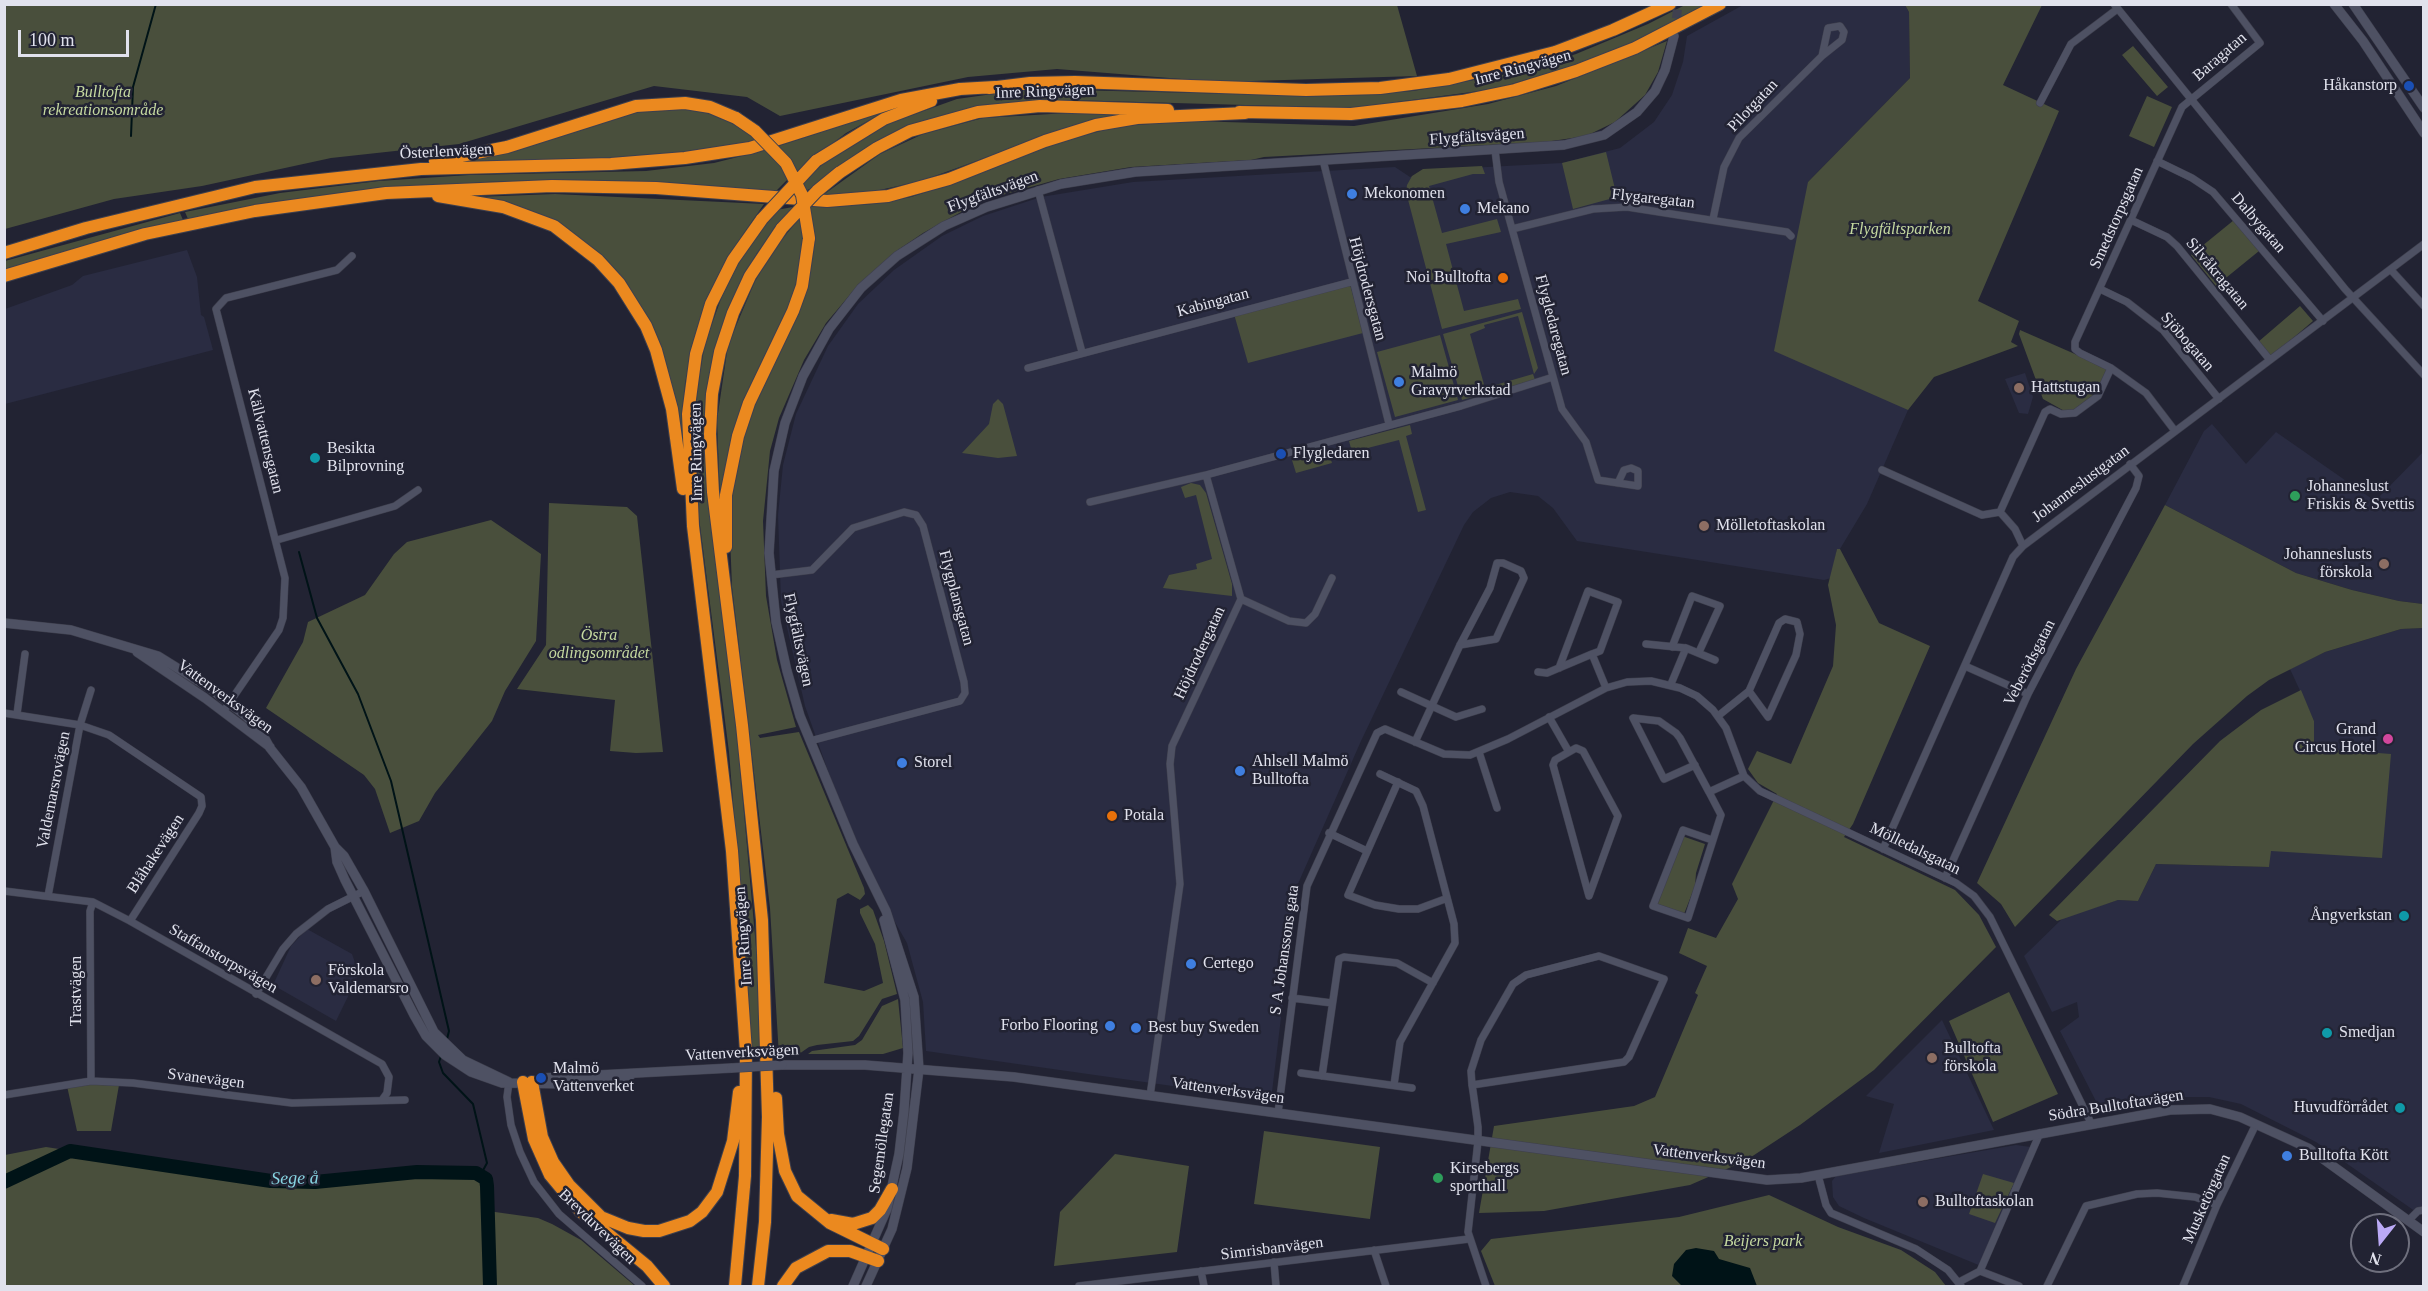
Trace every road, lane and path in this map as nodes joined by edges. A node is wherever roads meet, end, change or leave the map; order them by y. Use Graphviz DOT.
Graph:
graph roads {
  1 [pos="1670,4"];
  2 [pos="1720,4"];
  3 [pos="2230,4"];
  4 [pos="2334,4"];
  5 [pos="2352,4"];
  6 [pos="2115,7"];
  7 [pos="1674,36"];
  8 [pos="1822,56"];
  9 [pos="994,87"];
  10 [pos="2400,97"];
  11 [pos="2191,100"];
  12 [pos="2040,103"];
  13 [pos="2424,108"];
  14 [pos="1245,113"];
  15 [pos="2424,123"];
  16 [pos="2424,133"];
  17 [pos="1495,150"];
  18 [pos="1323,160"];
  19 [pos="2157,162"];
  20 [pos="255,187"];
  21 [pos="1038,190"];
  22 [pos="386,193"];
  23 [pos="1713,219"];
  24 [pos="2131,220"];
  25 [pos="1512,229"];
  26 [pos="1791,236"];
  27 [pos="2424,244"];
  28 [pos="4,253"];
  29 [pos="352,256"];
  30 [pos="2391,270"];
  31 [pos="4,276"];
  32 [pos="1351,282"];
  33 [pos="2100,289"];
  34 [pos="2354,299"];
  35 [pos="2424,306"];
  36 [pos="2323,321"];
  37 [pos="1082,352"];
  38 [pos="2270,360"];
  39 [pos="1028,368"];
  40 [pos="2111,368"];
  41 [pos="2424,375"];
  42 [pos="1553,377"];
  43 [pos="2219,399"];
  44 [pos="1389,424"];
  45 [pos="2175,431"];
  46 [pos="2130,464"];
  47 [pos="1882,470"];
  48 [pos="1206,475"];
  49 [pos="1618,483"];
  50 [pos="418,490"];
  51 [pos="1090,502"];
  52 [pos="2000,512"];
  53 [pos="278,540"];
  54 [pos="2023,546"];
  55 [pos="771,575"];
  56 [pos="1332,578"];
  57 [pos="1241,599"];
  58 [pos="701,600"];
  59 [pos="4,623"];
  60 [pos="730,629"];
  61 [pos="1646,644"];
  62 [pos="1460,645"];
  63 [pos="1672,647"];
  64 [pos="1686,648"];
  65 [pos="133,649"];
  66 [pos="1698,652"];
  67 [pos="25,654"];
  68 [pos="1592,654"];
  69 [pos="1715,660"];
  70 [pos="1965,666"];
  71 [pos="1559,668"];
  72 [pos="1538,672"];
  73 [pos="1671,684"];
  74 [pos="1606,688"];
  75 [pos="90,690"];
  76 [pos="1749,690"];
  77 [pos="1401,692"];
  78 [pos="2028,694"];
  79 [pos="230,704"];
  80 [pos="1432,706"];
  81 [pos="1482,709"];
  82 [pos="223,712"];
  83 [pos="4,713"];
  84 [pos="17,714"];
  85 [pos="1718,716"];
  86 [pos="1549,717"];
  87 [pos="80,725"];
  88 [pos="1377,732"];
  89 [pos="810,741"];
  90 [pos="1415,742"];
  91 [pos="270,748"];
  92 [pos="1479,752"];
  93 [pos="1569,752"];
  94 [pos="1695,765"];
  95 [pos="1380,774"];
  96 [pos="1744,776"];
  97 [pos="1398,782"];
  98 [pos="1709,792"];
  99 [pos="1497,808"];
  100 [pos="1329,833"];
  101 [pos="1712,840"];
  102 [pos="335,847"];
  103 [pos="1883,849"];
  104 [pos="1367,851"];
  105 [pos="1945,878"];
  106 [pos="4,891"];
  107 [pos="364,891"];
  108 [pos="48,896"];
  109 [pos="354,897"];
  110 [pos="877,897"];
  111 [pos="1445,899"];
  112 [pos="93,903"];
  113 [pos="762,920"];
  114 [pos="130,921"];
  115 [pos="1433,983"];
  116 [pos="256,994"];
  117 [pos="1292,998"];
  118 [pos="1332,1003"];
  119 [pos="743,1004"];
  120 [pos="438,1044"];
  121 [pos="907,1068"];
  122 [pos="919,1069"];
  123 [pos="1301,1073"];
  124 [pos="1322,1076"];
  125 [pos="91,1081"];
  126 [pos="509,1082"];
  127 [pos="528,1082"];
  128 [pos="1472,1084"];
  129 [pos="1394,1085"];
  130 [pos="1412,1088"];
  131 [pos="4,1095"];
  132 [pos="1150,1096"];
  133 [pos="382,1100"];
  134 [pos="405,1100"];
  135 [pos="1278,1113"];
  136 [pos="2256,1124"];
  137 [pos="2092,1125"];
  138 [pos="2040,1133"];
  139 [pos="1478,1141"];
  140 [pos="1818,1175"];
  141 [pos="892,1189"];
  142 [pos="2217,1205"];
  143 [pos="2424,1210"];
  144 [pos="2397,1213"];
  145 [pos="816,1214"];
  146 [pos="2410,1219"];
  147 [pos="2410,1222"];
  148 [pos="2424,1232"];
  149 [pos="1469,1239"];
  150 [pos="874,1250"];
  151 [pos="1374,1250"];
  152 [pos="878,1261"];
  153 [pos="1274,1262"];
  154 [pos="1202,1271"];
  155 [pos="1980,1271"];
  156 [pos="1130,1284"];
  157 [pos="1960,1284"];
  158 [pos="642,1287"];
  159 [pos="664,1287"];
  160 [pos="735,1287"];
  161 [pos="758,1287"];
  162 [pos="783,1287"];
  163 [pos="853,1287"];
  164 [pos="866,1287"];
  165 [pos="1079,1287"];
  166 [pos="1204,1287"];
  167 [pos="1276,1287"];
  168 [pos="1386,1287"];
  169 [pos="1486,1287"];
  170 [pos="2019,1287"];
  171 [pos="2047,1287"];
  172 [pos="2183,1287"];
  1 -- 9 [label="highway, Inre Ringvägen"];
  2 -- 14 [label="highway, Inre Ringvägen"];
  3 -- 11 [label="street, Baragatan"];
  4 -- 10 [label="street"];
  5 -- 13 [label="street"];
  6 -- 11 [label="street"];
  6 -- 12 [label="street"];
  7 -- 17 [label="street, Flygfältsvägen"];
  8 -- 23 [label="street, Pilotgatan"];
  9 -- 20 [label="highway, Österlenvägen"];
  9 -- 58 [label="highway, Inre Ringvägen, bridge"];
  10 -- 15 [label="street"];
  10 -- 16 [label="street"];
  11 -- 19 [label="street, Smedstorpsgatan"];
  11 -- 34 [label="street"];
  14 -- 22 [label="highway"];
  14 -- 60 [label="highway, Inre Ringvägen, bridge"];
  17 -- 18 [label="street, Flygfältsvägen"];
  17 -- 25 [label="street, Flygledaregatan"];
  18 -- 21 [label="street, Flygfältsvägen"];
  18 -- 32 [label="street, Höjdrodersgatan"];
  19 -- 24 [label="street, Smedstorpsgatan"];
  19 -- 36 [label="street, Dalbygatan"];
  20 -- 28 [label="highway, Österlenvägen"];
  20 -- 60 [label="highway, bridge"];
  21 -- 37 [label="street"];
  21 -- 55 [label="street, Flygfältsvägen"];
  22 -- 31 [label="highway"];
  22 -- 58 [label="highway"];
  23 -- 25 [label="street, Flygaregatan"];
  23 -- 26 [label="street, Flygaregatan"];
  24 -- 33 [label="street, Smedstorpsgatan"];
  24 -- 38 [label="street, Silvåkragatan"];
  25 -- 42 [label="street, Flygledaregatan"];
  27 -- 30 [label="street, Johanneslustgatan"];
  29 -- 53 [label="street, Källvattensgatan"];
  30 -- 34 [label="street, Johanneslustgatan"];
  30 -- 35 [label="street"];
  32 -- 37 [label="street, Kabingatan"];
  32 -- 44 [label="street, Höjdrodersgatan"];
  33 -- 40 [label="street, Smedstorpsgatan"];
  33 -- 43 [label="street, Sjöbogatan"];
  34 -- 36 [label="street, Johanneslustgatan"];
  34 -- 41 [label="street"];
  36 -- 38 [label="street, Johanneslustgatan"];
  37 -- 39 [label="street, Kabingatan"];
  38 -- 43 [label="street, Johanneslustgatan"];
  40 -- 45 [label="street"];
  40 -- 52 [label="street"];
  42 -- 44 [label="street"];
  42 -- 49 [label="street, Flygledaregatan"];
  43 -- 45 [label="street, Johanneslustgatan"];
  44 -- 48 [label="street"];
  45 -- 46 [label="street, Johanneslustgatan"];
  46 -- 54 [label="street, Johanneslustgatan"];
  46 -- 78 [label="street, Veberödsgatan"];
  47 -- 52 [label="street"];
  48 -- 51 [label="street"];
  48 -- 57 [label="street, Höjdrodergatan"];
  50 -- 53 [label="street"];
  52 -- 54 [label="street"];
  53 -- 79 [label="street, Källvattensgatan"];
  54 -- 70 [label="street, Johanneslustgatan"];
  55 -- 89 [label="street, Flygfältsvägen"];
  55 -- 89 [label="street, Flygplansgatan"];
  56 -- 57 [label="street"];
  57 -- 132 [label="street, Höjdrodergatan"];
  58 -- 119 [label="highway, Inre Ringvägen"];
  59 -- 65 [label="street, Vattenverksvägen"];
  60 -- 113 [label="highway, Inre Ringvägen"];
  61 -- 63 [label="street"];
  62 -- 62 [label="street"];
  62 -- 80 [label="street"];
  63 -- 64 [label="street"];
  63 -- 66 [label="street"];
  64 -- 66 [label="street"];
  64 -- 73 [label="street"];
  65 -- 79 [label="street, Vattenverksvägen"];
  65 -- 82 [label="street, Vattenverksvägen"];
  66 -- 69 [label="street"];
  67 -- 84 [label="street"];
  68 -- 71 [label="street"];
  68 -- 71 [label="street"];
  68 -- 74 [label="street"];
  70 -- 78 [label="street"];
  70 -- 103 [label="street, Johanneslustgatan"];
  71 -- 72 [label="street"];
  73 -- 74 [label="street, Mölledalsgatan"];
  73 -- 85 [label="street, Mölledalsgatan"];
  74 -- 86 [label="street, Mölledalsgatan"];
  75 -- 87 [label="street, Valdemarsrovägen"];
  76 -- 76 [label="street"];
  76 -- 85 [label="street"];
  77 -- 80 [label="street"];
  78 -- 105 [label="street, Veberödsgatan"];
  79 -- 82 [label="street, Källvattensgatan"];
  79 -- 91 [label="street, Vattenverksvägen"];
  80 -- 81 [label="street"];
  80 -- 90 [label="street"];
  82 -- 91 [label="street, Vattenverksvägen"];
  83 -- 84 [label="street"];
  84 -- 87 [label="street"];
  85 -- 96 [label="street, Mölledalsgatan"];
  86 -- 92 [label="street, Mölledalsgatan"];
  86 -- 93 [label="street"];
  87 -- 108 [label="street, Valdemarsrovägen"];
  87 -- 114 [label="street, Blåhakevägen"];
  88 -- 90 [label="street, Mölledalsgatan"];
  88 -- 100 [label="street, S A Johanssons gata"];
  89 -- 110 [label="street, Flygfältsvägen"];
  90 -- 92 [label="street, Mölledalsgatan"];
  91 -- 102 [label="street, Vattenverksvägen"];
  92 -- 99 [label="street"];
  93 -- 93 [label="street"];
  94 -- 94 [label="street"];
  94 -- 98 [label="street"];
  95 -- 97 [label="street"];
  96 -- 98 [label="street"];
  96 -- 103 [label="street, Mölledalsgatan"];
  97 -- 104 [label="street"];
  97 -- 111 [label="street"];
  98 -- 101 [label="street"];
  100 -- 104 [label="street"];
  100 -- 117 [label="street, S A Johanssons gata"];
  101 -- 101 [label="street"];
  102 -- 107 [label="street, Vattenverksvägen"];
  102 -- 109 [label="street, Vattenverksvägen"];
  103 -- 105 [label="street, Mölledalsgatan"];
  104 -- 111 [label="street"];
  105 -- 137 [label="street, Mölledalsgatan"];
  106 -- 108 [label="street, Staffanstorpsvägen"];
  107 -- 109 [label="street"];
  107 -- 120 [label="street, Vattenverksvägen"];
  108 -- 112 [label="street, Staffanstorpsvägen"];
  109 -- 116 [label="street"];
  109 -- 120 [label="street, Vattenverksvägen"];
  110 -- 121 [label="street, Flygfältsvägen"];
  110 -- 122 [label="street, Flygfältsvägen"];
  111 -- 115 [label="street"];
  112 -- 114 [label="street, Staffanstorpsvägen"];
  112 -- 125 [label="street, Trastvägen"];
  113 -- 145 [label="highway"];
  113 -- 161 [label="highway, Inre Ringvägen"];
  114 -- 116 [label="street, Staffanstorpsvägen"];
  115 -- 118 [label="street"];
  115 -- 129 [label="street"];
  116 -- 133 [label="street, Staffanstorpsvägen"];
  117 -- 118 [label="street"];
  117 -- 135 [label="street, S A Johanssons gata"];
  118 -- 124 [label="street"];
  119 -- 127 [label="highway"];
  119 -- 160 [label="highway, Inre Ringvägen"];
  120 -- 126 [label="street, Vattenverksvägen"];
  121 -- 122 [label="street, Vattenverksvägen"];
  121 -- 127 [label="street, Vattenverksvägen, bridge"];
  121 -- 141 [label="street, Segemöllegatan"];
  122 -- 132 [label="street, Vattenverksvägen"];
  122 -- 150 [label="street, Segemöllegatan"];
  123 -- 124 [label="street"];
  124 -- 129 [label="street"];
  125 -- 131 [label="street, Svanevägen"];
  125 -- 133 [label="street, Svanevägen"];
  126 -- 127 [label="street, Vattenverksvägen"];
  126 -- 158 [label="street, Brevduvevägen"];
  127 -- 159 [label="highway"];
  128 -- 128 [label="street"];
  128 -- 139 [label="street"];
  129 -- 130 [label="street"];
  132 -- 135 [label="street, Vattenverksvägen"];
  133 -- 134 [label="street, Svanevägen"];
  135 -- 139 [label="street, Vattenverksvägen"];
  136 -- 137 [label="street, Södra Bulltoftavägen"];
  136 -- 142 [label="street, Musketörgatan"];
  136 -- 144 [label="street, Södra Bulltoftavägen"];
  137 -- 138 [label="street, Södra Bulltoftavägen"];
  138 -- 140 [label="street, Södra Bulltoftavägen"];
  138 -- 155 [label="street"];
  139 -- 140 [label="street, Vattenverksvägen"];
  139 -- 149 [label="street"];
  140 -- 157 [label="street"];
  141 -- 145 [label="highway"];
  141 -- 150 [label="street, Segemöllegatan"];
  142 -- 171 [label="street"];
  142 -- 172 [label="street, Musketörgatan"];
  143 -- 146 [label="street"];
  145 -- 150 [label="highway"];
  147 -- 148 [label="street, Södra Bulltoftavägen"];
  149 -- 151 [label="street, Simrisbanvägen"];
  149 -- 169 [label="street"];
  150 -- 152 [label="highway"];
  150 -- 162 [label="highway"];
  150 -- 163 [label="street, Segemöllegatan"];
  151 -- 153 [label="street, Simrisbanvägen"];
  151 -- 168 [label="street"];
  152 -- 164 [label="street"];
  153 -- 154 [label="street, Simrisbanvägen"];
  153 -- 167 [label="street"];
  154 -- 156 [label="street, Simrisbanvägen"];
  154 -- 166 [label="street"];
  155 -- 157 [label="street"];
  155 -- 170 [label="street"];
  156 -- 165 [label="street, Simrisbanvägen"];
}
